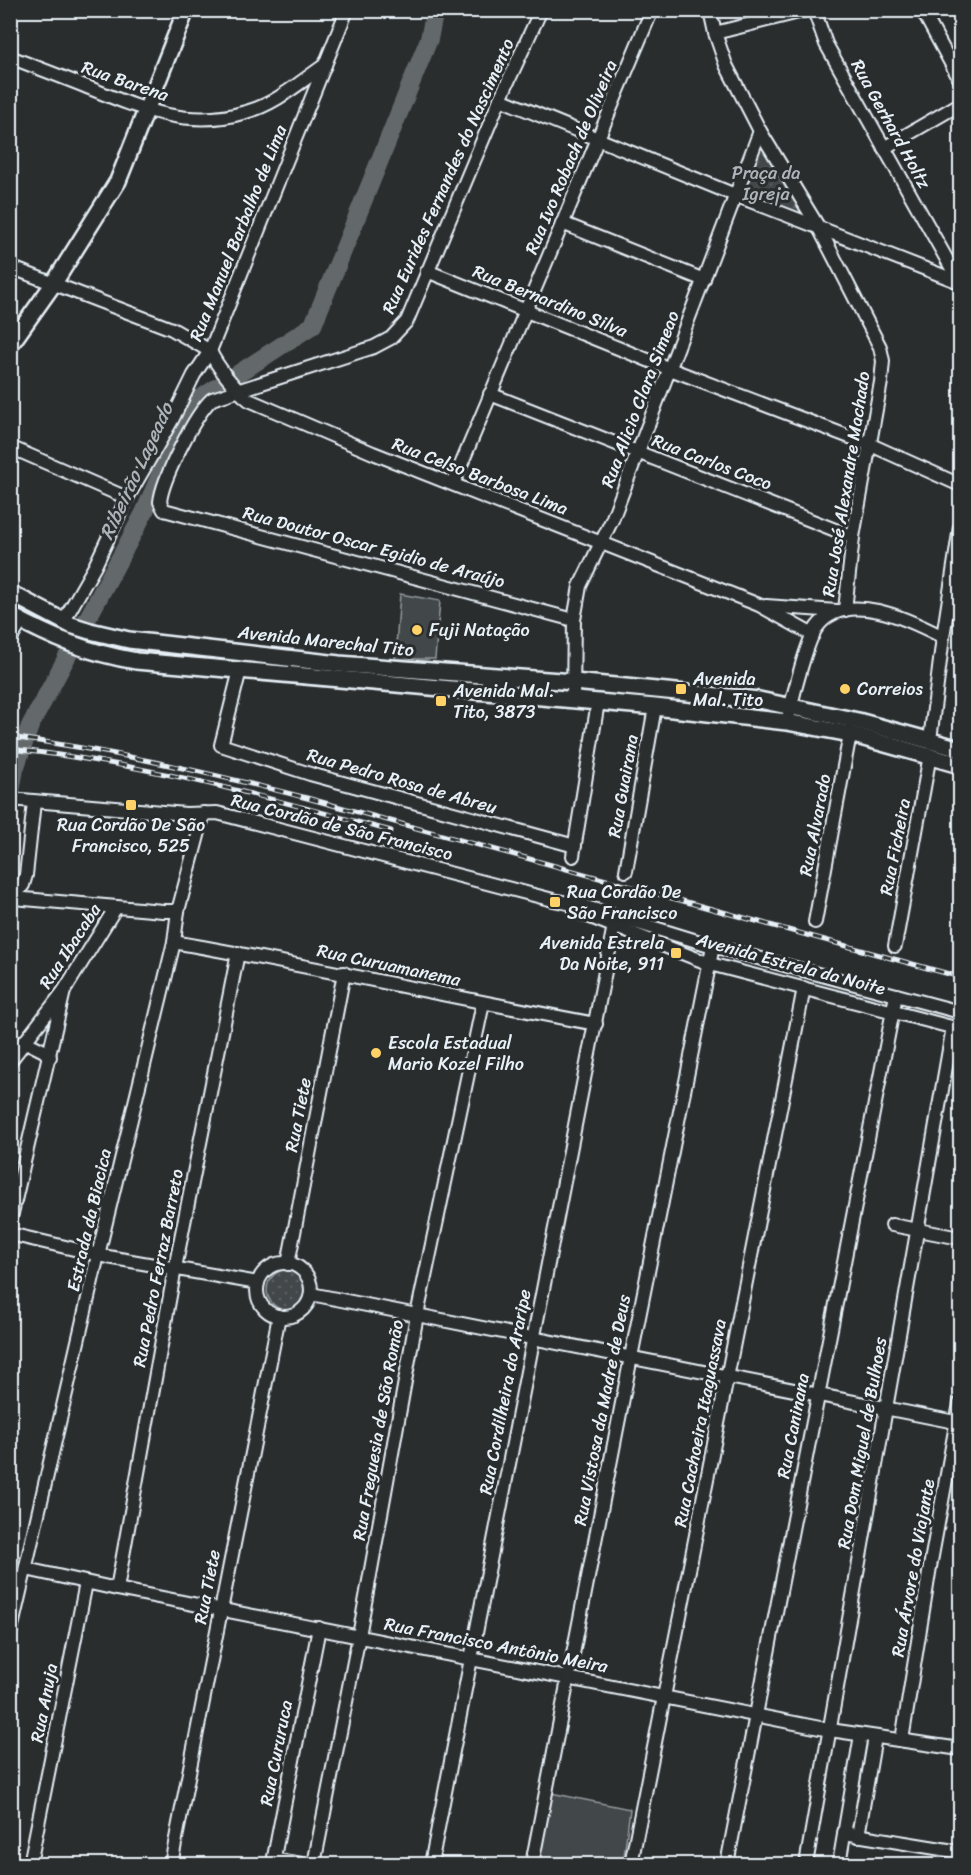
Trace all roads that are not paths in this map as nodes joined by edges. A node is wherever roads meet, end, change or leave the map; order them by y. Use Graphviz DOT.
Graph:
graph roads {
  1 [pos="186,10"];
  2 [pos="541,10"];
  3 [pos="652,10"];
  4 [pos="710,10"];
  5 [pos="807,10"];
  6 [pos="814,10"];
  7 [pos="922,10"];
  8 [pos="345,12"];
  9 [pos="715,33"];
  10 [pos="10,57"];
  11 [pos="326,64"];
  12 [pos="960,80"];
  13 [pos="501,99"];
  14 [pos="960,104"];
  15 [pos="146,111"];
  16 [pos="760,131"];
  17 [pos="598,138"];
  18 [pos="884,148"];
  19 [pos="735,195"];
  20 [pos="562,224"];
  21 [pos="819,228"];
  22 [pos="10,267"];
  23 [pos="427,271"];
  24 [pos="704,280"];
  25 [pos="54,283"];
  26 [pos="960,283"];
  27 [pos="526,309"];
  28 [pos="10,345"];
  29 [pos="212,356"];
  30 [pos="670,369"];
  31 [pos="239,392"];
  32 [pos="490,394"];
  33 [pos="871,445"];
  34 [pos="10,447"];
  35 [pos="638,452"];
  36 [pos="453,484"];
  37 [pos="960,485"];
  38 [pos="127,498"];
  39 [pos="164,510"];
  40 [pos="960,527"];
  41 [pos="853,537"];
  42 [pos="602,543"];
  43 [pos="10,593"];
  44 [pos="759,605"];
  45 [pos="841,610"];
  46 [pos="16,618"];
  47 [pos="574,620"];
  48 [pos="67,623"];
  49 [pos="813,635"];
  50 [pos="943,637"];
  51 [pos="10,640"];
  52 [pos="240,670"];
  53 [pos="574,682"];
  54 [pos="573,699"];
  55 [pos="598,702"];
  56 [pos="791,705"];
  57 [pos="655,707"];
  58 [pos="787,722"];
  59 [pos="850,734"];
  60 [pos="930,748"];
  61 [pos="960,749"];
  62 [pos="960,765"];
  63 [pos="10,799"];
  64 [pos="30,801"];
  65 [pos="204,813"];
  66 [pos="626,871"];
  67 [pos="12,900"];
  68 [pos="117,907"];
  69 [pos="178,910"];
  70 [pos="615,921"];
  71 [pos="815,922"];
  72 [pos="174,942"];
  73 [pos="713,946"];
  74 [pos="895,946"];
  75 [pos="238,953"];
  76 [pos="710,964"];
  77 [pos="344,973"];
  78 [pos="804,988"];
  79 [pos="64,991"];
  80 [pos="896,995"];
  81 [pos="483,1003"];
  82 [pos="892,1010"];
  83 [pos="960,1012"];
  84 [pos="596,1024"];
  85 [pos="957,1028"];
  86 [pos="24,1041"];
  87 [pos="50,1057"];
  88 [pos="10,1062"];
  89 [pos="10,1222"];
  90 [pos="892,1225"];
  91 [pos="917,1230"];
  92 [pos="10,1234"];
  93 [pos="960,1238"];
  94 [pos="98,1255"];
  95 [pos="288,1264"];
  96 [pos="175,1268"];
  97 [pos="258,1283"];
  98 [pos="311,1294"];
  99 [pos="417,1315"];
  100 [pos="279,1316"];
  101 [pos="534,1338"];
  102 [pos="630,1358"];
  103 [pos="727,1376"];
  104 [pos="817,1396"];
  105 [pos="960,1403"];
  106 [pos="885,1410"];
  107 [pos="959,1423"];
  108 [pos="26,1569"];
  109 [pos="86,1583"];
  110 [pos="117,1589"];
  111 [pos="14,1602"];
  112 [pos="220,1610"];
  113 [pos="319,1629"];
  114 [pos="10,1635"];
  115 [pos="359,1636"];
  116 [pos="471,1659"];
  117 [pos="568,1678"];
  118 [pos="665,1696"];
  119 [pos="755,1714"];
  120 [pos="830,1730"];
  121 [pos="861,1735"];
  122 [pos="875,1737"];
  123 [pos="902,1740"];
  124 [pos="960,1749"];
  125 [pos="844,1833"];
  126 [pos="858,1836"];
  127 [pos="960,1852"];
  128 [pos="30,1864"];
  129 [pos="171,1864"];
  130 [pos="301,1864"];
  131 [pos="314,1864"];
  132 [pos="431,1864"];
  133 [pos="532,1864"];
  134 [pos="631,1864"];
  135 [pos="727,1864"];
  136 [pos="806,1864"];
  137 [pos="838,1864"];
  1 -- 15 [label="main road"];
  2 -- 13 [label="street, Rua Eurides Fernandes do Nascimento"];
  3 -- 17 [label="street, Rua Ivo Robach de Oliveira"];
  4 -- 9 [label="street, Rua José Alexandre Machado"];
  5 -- 9 [label="street"];
  6 -- 18 [label="street, Rua Gerhard Holtz"];
  7 -- 12 [label="street"];
  8 -- 11 [label="street, Rua Manuel Barbalho de Lima"];
  9 -- 16 [label="street, Rua José Alexandre Machado"];
  10 -- 15 [label="street, Rua Barena"];
  11 -- 15 [label="street, Rua Barena"];
  11 -- 29 [label="street, Rua Manuel Barbalho de Lima"];
  13 -- 17 [label="street"];
  13 -- 23 [label="street, Rua Eurides Fernandes do Nascimento"];
  14 -- 18 [label="street"];
  15 -- 25 [label="main road"];
  16 -- 19 [label="street, Rua Alicio Clara Simeao"];
  16 -- 21 [label="street, Rua José Alexandre Machado"];
  17 -- 19 [label="street"];
  17 -- 20 [label="street, Rua Ivo Robach de Oliveira"];
  18 -- 26 [label="street, Rua Gerhard Holtz"];
  19 -- 21 [label="street"];
  19 -- 24 [label="street, Rua Alicio Clara Simeao"];
  20 -- 24 [label="street"];
  20 -- 27 [label="street, Rua Ivo Robach de Oliveira"];
  21 -- 26 [label="street"];
  21 -- 33 [label="street, Rua José Alexandre Machado"];
  22 -- 25 [label="street"];
  23 -- 27 [label="street, Rua Bernardino Silva"];
  23 -- 31 [label="street, Rua Eurides Fernandes do Nascimento"];
  24 -- 30 [label="street, Rua Alicio Clara Simeao"];
  25 -- 28 [label="main road"];
  25 -- 29 [label="street"];
  27 -- 30 [label="street, Rua Bernardino Silva"];
  27 -- 32 [label="street, Rua Ivo Robach de Oliveira"];
  29 -- 31 [label="street, Rua Celso Barbosa Lima"];
  29 -- 38 [label="street, Rua Manuel Barbalho de Lima"];
  30 -- 33 [label="street, Rua Bernardino Silva"];
  30 -- 35 [label="street, Rua Alicio Clara Simeao"];
  31 -- 36 [label="street, Rua Celso Barbosa Lima"];
  31 -- 39 [label="street, Rua Eurides Fernandes do Nascimento"];
  32 -- 35 [label="street, Rua Carlos Coco"];
  32 -- 36 [label="street, Rua Ivo Robach de Oliveira"];
  33 -- 37 [label="street, Rua Bernardino Silva"];
  33 -- 41 [label="street, Rua José Alexandre Machado"];
  34 -- 38 [label="street"];
  35 -- 41 [label="street, Rua Carlos Coco"];
  35 -- 42 [label="street, Rua Alicio Clara Simeao"];
  36 -- 42 [label="street, Rua Celso Barbosa Lima"];
  38 -- 48 [label="street, Rua Manuel Barbalho de Lima"];
  39 -- 47 [label="street, Rua Doutor Oscar Egidio de Araújo"];
  40 -- 50 [label="street, Rua Ficheira"];
  41 -- 45 [label="street, Rua José Alexandre Machado"];
  42 -- 44 [label="street, Rua Celso Barbosa Lima"];
  42 -- 47 [label="street, Rua Alicio Clara Simeao"];
  43 -- 48 [label="main road, Avenida Marechal Tito"];
  44 -- 45 [label="street, Rua Celso Barbosa Lima"];
  44 -- 49 [label="street, Rua Celso Barbosa Lima"];
  45 -- 49 [label="street"];
  45 -- 50 [label="street, Rua Celso Barbosa Lima"];
  46 -- 51 [label="street"];
  46 -- 52 [label="main road, Avenida Marechal Tito"];
  47 -- 53 [label="street, Rua Alicio Clara Simeao"];
  48 -- 53 [label="main road, Avenida Marechal Tito"];
  49 -- 56 [label="street"];
  50 -- 60 [label="street, Rua Ficheira"];
  52 -- 54 [label="main road, Avenida Marechal Tito"];
  52 -- 55 [label="street, Rua Pedro Rosa de Abreu"];
  53 -- 54 [label="street, Rua Alicio Clara Simeao"];
  53 -- 56 [label="main road, Avenida Marechal Tito"];
  54 -- 55 [label="main road, Avenida Marechal Tito"];
  55 -- 57 [label="main road, Avenida Marechal Tito"];
  56 -- 58 [label="street"];
  56 -- 60 [label="main road, Avenida Marechal Tito"];
  57 -- 58 [label="main road, Avenida Marechal Tito"];
  57 -- 66 [label="street, Rua Guairana"];
  58 -- 59 [label="main road, Avenida Marechal Tito"];
  59 -- 60 [label="main road, Avenida Marechal Tito"];
  59 -- 71 [label="street, Rua Alvarado"];
  60 -- 61 [label="main road, Avenida Marechal Tito"];
  60 -- 62 [label="main road, Avenida Marechal Tito"];
  60 -- 74 [label="street, Rua Ficheira"];
  63 -- 64 [label="street, Rua Cordão de São Francisco"];
  64 -- 65 [label="street, Rua Cordão de São Francisco"];
  64 -- 67 [label="street"];
  65 -- 69 [label="street, Estrada da Biacica"];
  65 -- 70 [label="street, Rua Cordão de São Francisco"];
  67 -- 68 [label="street"];
  68 -- 69 [label="street"];
  68 -- 79 [label="street, Rua Ibacaba"];
  69 -- 72 [label="street, Estrada da Biacica"];
  70 -- 73 [label="street, Avenida Estrela da Noite"];
  70 -- 76 [label="street, Avenida Estrela da Noite"];
  70 -- 84 [label="street, Rua Cordilheira do Araripe"];
  72 -- 75 [label="street, Rua Curuamanema"];
  72 -- 94 [label="street, Estrada da Biacica"];
  73 -- 76 [label="street, Rua Vistosa da Madre de Deus"];
  73 -- 80 [label="street, Avenida Estrela da Noite"];
  75 -- 77 [label="street, Rua Curuamanema"];
  75 -- 96 [label="street, Rua Pedro Ferraz Barreto"];
  76 -- 78 [label="street, Avenida Estrela da Noite"];
  76 -- 102 [label="street, Rua Vistosa da Madre de Deus"];
  77 -- 81 [label="street, Rua Curuamanema"];
  77 -- 95 [label="street, Rua Tiete"];
  78 -- 82 [label="street, Avenida Estrela da Noite"];
  78 -- 103 [label="street, Rua Cachoeira Itaguassava"];
  79 -- 86 [label="street, Rua Ibacaba"];
  79 -- 87 [label="street"];
  80 -- 82 [label="street, Rua Caninana"];
  80 -- 83 [label="street, Avenida Estrela da Noite"];
  81 -- 84 [label="street, Rua Curuamanema"];
  81 -- 99 [label="street, Rua Freguesia de São Romão"];
  82 -- 85 [label="street, Avenida Estrela da Noite"];
  82 -- 104 [label="street, Rua Caninana"];
  84 -- 101 [label="street, Rua Cordilheira do Araripe"];
  85 -- 91 [label="street, Rua Dom Miguel de Bulhoes"];
  86 -- 87 [label="street"];
  86 -- 88 [label="street, Rua Ibacaba"];
  87 -- 89 [label="street"];
  90 -- 91 [label="street"];
  91 -- 93 [label="street"];
  91 -- 106 [label="street, Rua Dom Miguel de Bulhoes"];
  92 -- 94 [label="street"];
  94 -- 96 [label="street"];
  94 -- 108 [label="street, Estrada da Biacica"];
  95 -- 97 [label="street"];
  95 -- 98 [label="street"];
  96 -- 97 [label="street"];
  96 -- 110 [label="street, Rua Pedro Ferraz Barreto"];
  97 -- 100 [label="street"];
  98 -- 99 [label="street"];
  98 -- 100 [label="street"];
  99 -- 101 [label="street"];
  99 -- 115 [label="street, Rua Freguesia de São Romão"];
  100 -- 112 [label="street, Rua Tiete"];
  101 -- 102 [label="street"];
  101 -- 116 [label="street, Rua Cordilheira do Araripe"];
  102 -- 103 [label="street"];
  102 -- 117 [label="street, Rua Vistosa da Madre de Deus"];
  103 -- 104 [label="street"];
  103 -- 118 [label="street, Rua Cachoeira Itaguassava"];
  104 -- 106 [label="street"];
  104 -- 119 [label="street, Rua Caninana"];
  105 -- 107 [label="street, Rua Árvore do Viajante"];
  106 -- 107 [label="street"];
  106 -- 120 [label="street, Rua Dom Miguel de Bulhoes"];
  107 -- 123 [label="street, Rua Árvore do Viajante"];
  108 -- 109 [label="street, Rua Francisco Antônio Meira"];
  108 -- 111 [label="street, Estrada da Biacica"];
  109 -- 110 [label="street, Rua Francisco Antônio Meira"];
  109 -- 128 [label="street, Rua Anuja"];
  110 -- 112 [label="street, Rua Francisco Antônio Meira"];
  111 -- 114 [label="street, Estrada da Biacica"];
  112 -- 113 [label="street, Rua Francisco Antônio Meira"];
  112 -- 129 [label="street, Rua Tiete"];
  113 -- 115 [label="street, Rua Francisco Antônio Meira"];
  113 -- 130 [label="street, Rua Cururuca"];
  115 -- 116 [label="street, Rua Francisco Antônio Meira"];
  115 -- 131 [label="street, Rua Freguesia de São Romão"];
  116 -- 117 [label="street, Rua Francisco Antônio Meira"];
  116 -- 132 [label="street, Rua Cordilheira do Araripe"];
  117 -- 118 [label="street, Rua Francisco Antônio Meira"];
  117 -- 133 [label="street, Rua Vistosa da Madre de Deus"];
  118 -- 119 [label="street, Rua Francisco Antônio Meira"];
  118 -- 134 [label="street, Rua Cachoeira Itaguassava"];
  119 -- 120 [label="street, Rua Francisco Antônio Meira"];
  119 -- 135 [label="street, Rua Caninana"];
  120 -- 121 [label="street, Rua Francisco Antônio Meira"];
  120 -- 136 [label="street, Rua Dom Miguel de Bulhoes"];
  121 -- 122 [label="street, Rua Francisco Antônio Meira"];
  121 -- 125 [label="street"];
  122 -- 123 [label="street, Rua Francisco Antônio Meira"];
  122 -- 126 [label="street"];
  123 -- 124 [label="street, Rua Francisco Antônio Meira"];
  125 -- 126 [label="street"];
  125 -- 137 [label="street"];
  126 -- 127 [label="street"];
}
